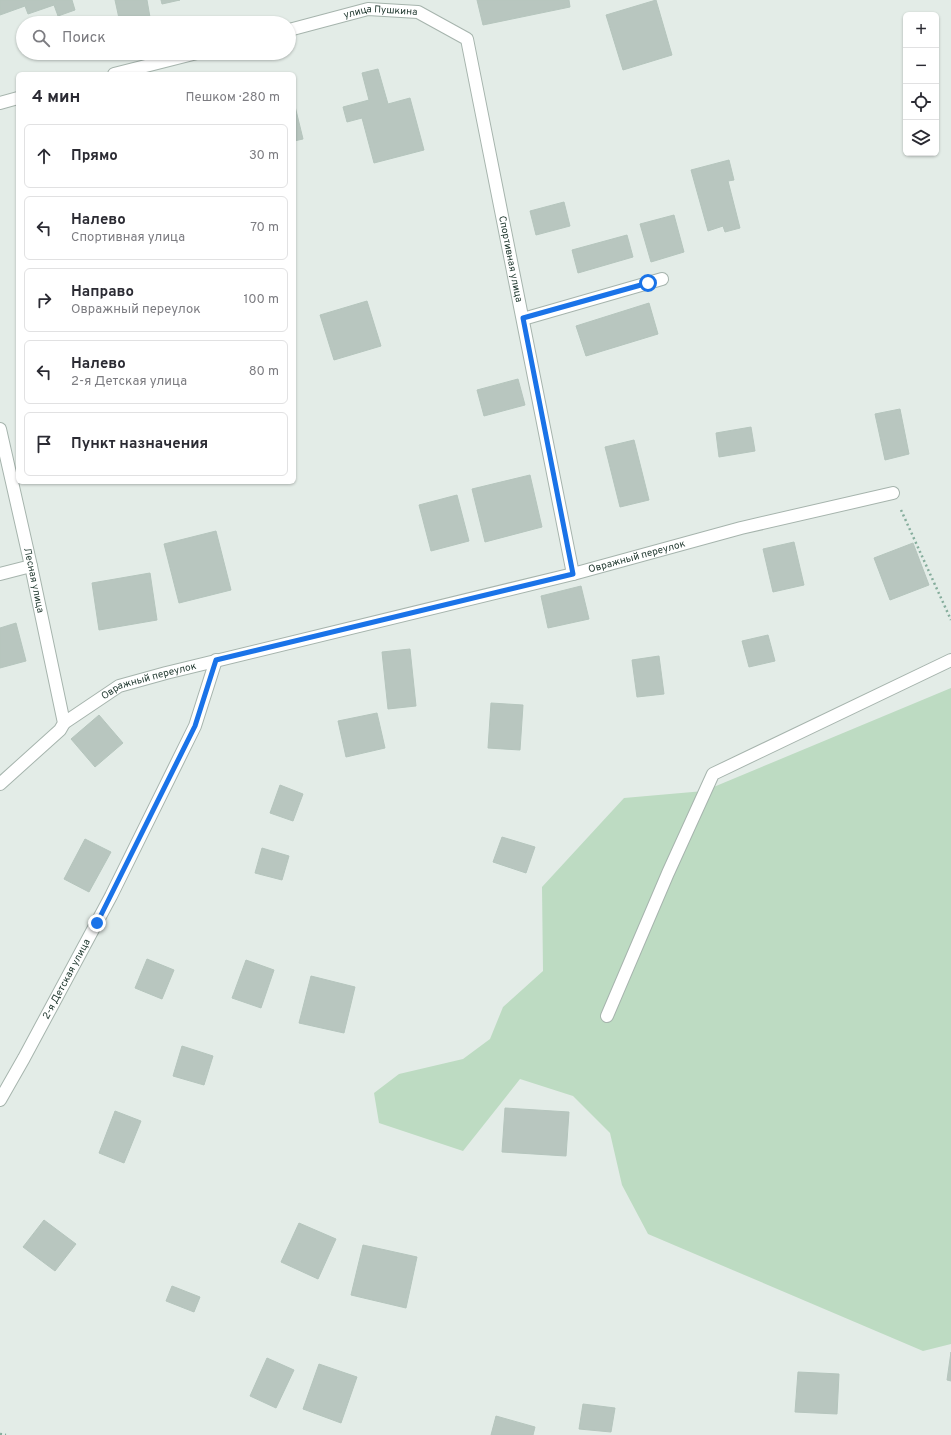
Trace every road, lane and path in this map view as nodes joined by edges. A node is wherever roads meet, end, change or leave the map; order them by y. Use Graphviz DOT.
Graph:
graph roads {
  1 [pos="367,5"];
  2 [pos="296,28"];
  3 [pos="467,39"];
  4 [pos="169,60"];
  5 [pos="122,72"];
  6 [pos="16,99"];
  7 [pos="0,103"];
  8 [pos="662,279"];
  9 [pos="523,318"];
  10 [pos="0,429"];
  11 [pos="893,493"];
  12 [pos="31,566"];
  13 [pos="0,574"];
  14 [pos="573,574"];
  15 [pos="951,620"];
  16 [pos="216,660"];
  17 [pos="951,660"];
  18 [pos="62,726"];
  19 [pos="0,784"];
  20 [pos="607,1016"];
  21 [pos="0,1100"];
  22 [pos="0,1434"];
  23 [pos="6,1435"];
  1 -- 2 [label="street, улица Пушкина"];
  1 -- 3 [label="street, улица Пушкина"];
  3 -- 9 [label="street, Спортивная улица"];
  4 -- 5 [label="street"];
  6 -- 7 [label="street"];
  8 -- 9 [label="street"];
  9 -- 14 [label="street, Спортивная улица"];
  10 -- 12 [label="street, Лесная улица"];
  11 -- 14 [label="street, Овражный переулок"];
  11 -- 15 [label="path"];
  12 -- 13 [label="street"];
  12 -- 18 [label="street, Лесная улица"];
  14 -- 16 [label="street, Овражный переулок"];
  16 -- 18 [label="street, Овражный переулок"];
  16 -- 21 [label="street, 2-я Детская улица"];
  17 -- 20 [label="street"];
  18 -- 19 [label="street"];
  22 -- 23 [label="path"];
}
